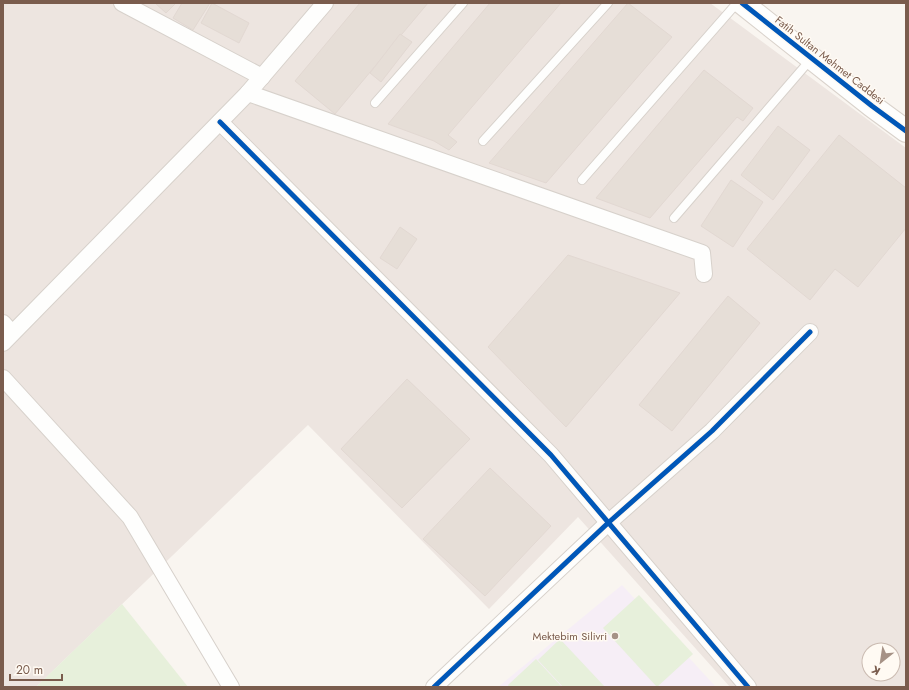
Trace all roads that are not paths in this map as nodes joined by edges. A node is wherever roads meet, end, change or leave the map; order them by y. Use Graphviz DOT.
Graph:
graph roads {
  1 [pos="122,3"];
  2 [pos="325,3"];
  3 [pos="463,3"];
  4 [pos="608,3"];
  5 [pos="736,3"];
  6 [pos="742,3"];
  7 [pos="812,58"];
  8 [pos="262,77"];
  9 [pos="248,93"];
  10 [pos="376,103"];
  11 [pos="220,122"];
  12 [pos="906,131"];
  13 [pos="483,141"];
  14 [pos="582,180"];
  15 [pos="674,218"];
  16 [pos="704,274"];
  17 [pos="810,332"];
  18 [pos="6,333"];
  19 [pos="3,378"];
  20 [pos="608,523"];
  21 [pos="231,687"];
  22 [pos="434,687"];
  23 [pos="748,687"];
  1 -- 8 [label="street"];
  2 -- 8 [label="street"];
  3 -- 10 [label="lane"];
  4 -- 13 [label="lane"];
  5 -- 14 [label="lane"];
  6 -- 7 [label="main road, Fatih Sultan Mehmet Caddesi"];
  7 -- 12 [label="main road, Fatih Sultan Mehmet Caddesi"];
  7 -- 15 [label="lane"];
  8 -- 9 [label="street"];
  9 -- 11 [label="street"];
  9 -- 16 [label="street"];
  11 -- 18 [label="street"];
  11 -- 20 [label="street"];
  17 -- 20 [label="street"];
  19 -- 21 [label="street"];
  20 -- 22 [label="street"];
  20 -- 23 [label="street"];
}
